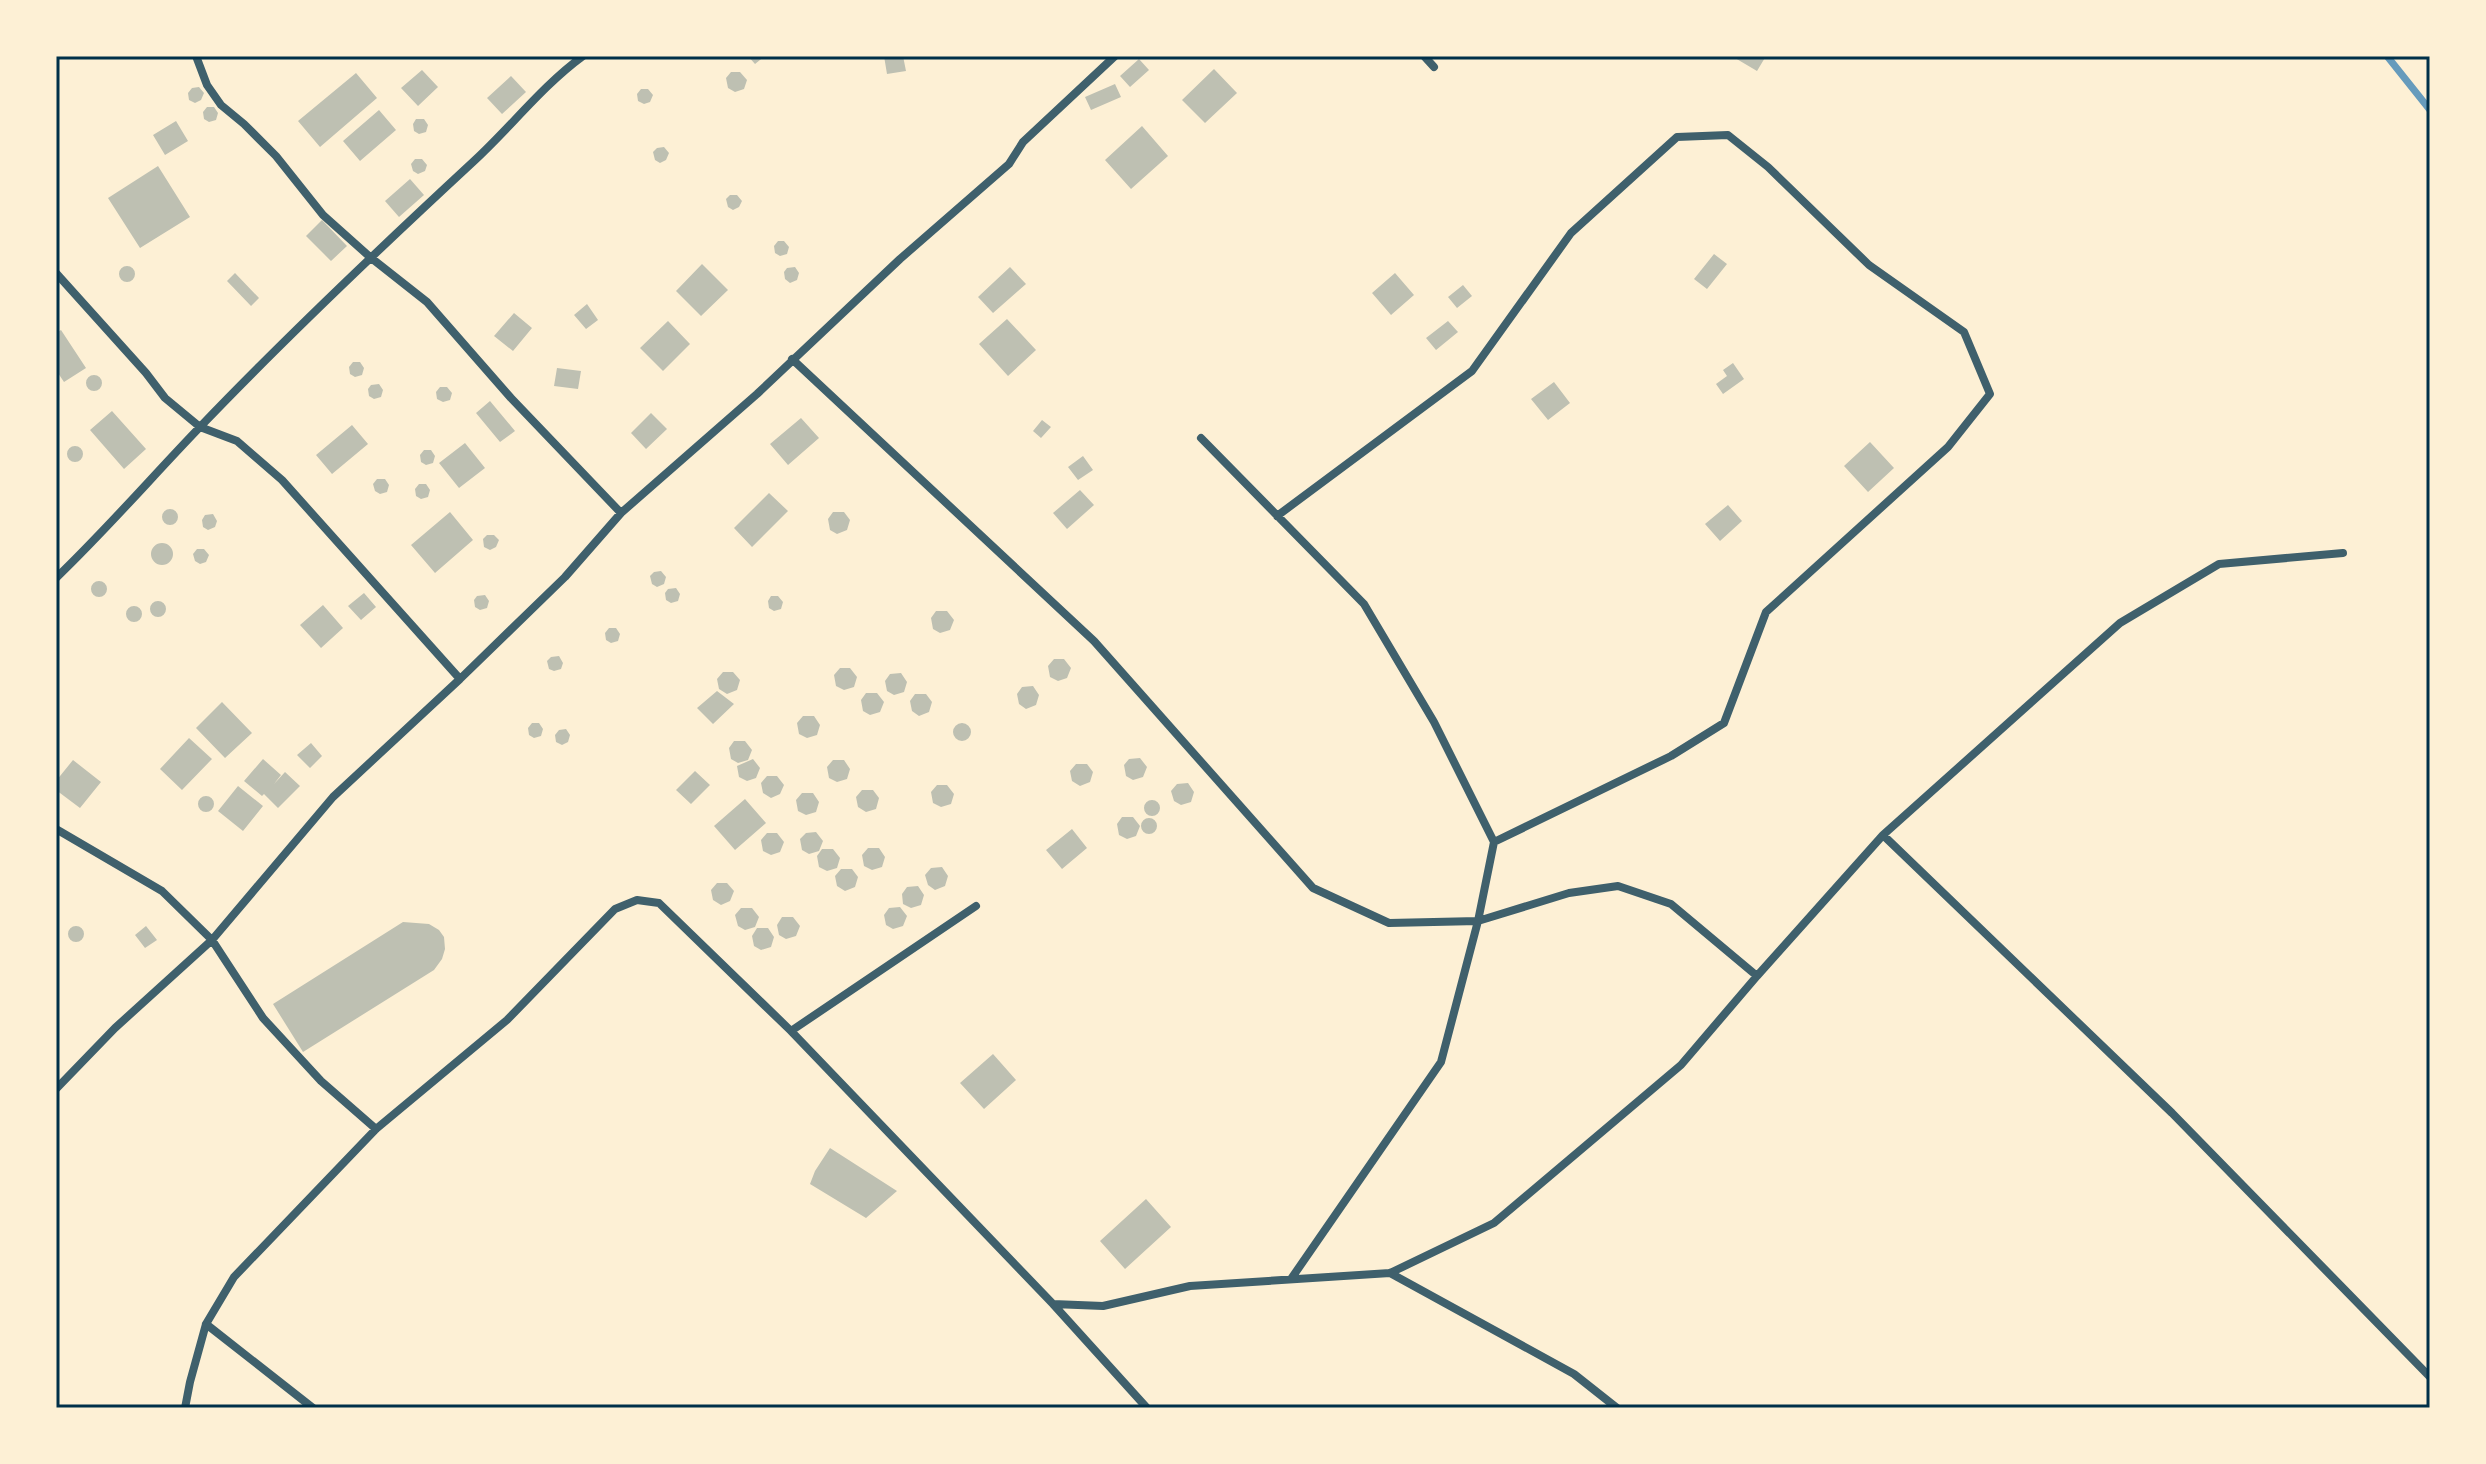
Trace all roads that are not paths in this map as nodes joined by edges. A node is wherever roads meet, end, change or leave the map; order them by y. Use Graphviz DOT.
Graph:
graph roads {
  1 [pos="196,56"];
  2 [pos="583,56"];
  3 [pos="1115,56"];
  4 [pos="1424,56"];
  5 [pos="1434,67"];
  6 [pos="370,257"];
  7 [pos="56,273"];
  8 [pos="792,359"];
  9 [pos="200,427"];
  10 [pos="1201,438"];
  11 [pos="621,513"];
  12 [pos="1277,516"];
  13 [pos="2343,553"];
  14 [pos="56,578"];
  15 [pos="460,679"];
  16 [pos="56,829"];
  17 [pos="1883,835"];
  18 [pos="1494,842"];
  19 [pos="976,906"];
  20 [pos="1478,921"];
  21 [pos="212,940"];
  22 [pos="1757,976"];
  23 [pos="791,1031"];
  24 [pos="56,1089"];
  25 [pos="376,1129"];
  26 [pos="1390,1273"];
  27 [pos="1291,1279"];
  28 [pos="1053,1304"];
  29 [pos="206,1324"];
  30 [pos="2430,1377"];
  31 [pos="185,1408"];
  32 [pos="313,1408"];
  33 [pos="1147,1408"];
  34 [pos="1617,1408"];
  1 -- 6 [label="street"];
  2 -- 6 [label="street"];
  3 -- 8 [label="street"];
  4 -- 5 [label="street"];
  6 -- 9 [label="street"];
  6 -- 11 [label="street"];
  7 -- 9 [label="street"];
  8 -- 11 [label="street"];
  8 -- 20 [label="street"];
  9 -- 14 [label="street"];
  9 -- 15 [label="street"];
  10 -- 12 [label="street"];
  11 -- 15 [label="street"];
  12 -- 18 [label="street"];
  12 -- 18 [label="street"];
  13 -- 17 [label="street"];
  15 -- 21 [label="street"];
  16 -- 21 [label="street"];
  17 -- 22 [label="street"];
  17 -- 30 [label="street"];
  18 -- 20 [label="street"];
  19 -- 23 [label="street"];
  20 -- 22 [label="street"];
  20 -- 27 [label="street"];
  21 -- 24 [label="street"];
  21 -- 25 [label="street"];
  22 -- 26 [label="street"];
  23 -- 25 [label="street"];
  23 -- 28 [label="street"];
  25 -- 29 [label="street"];
  26 -- 27 [label="street"];
  26 -- 34 [label="street"];
  27 -- 28 [label="street"];
  28 -- 33 [label="street"];
  29 -- 31 [label="street"];
  29 -- 32 [label="street"];
}
